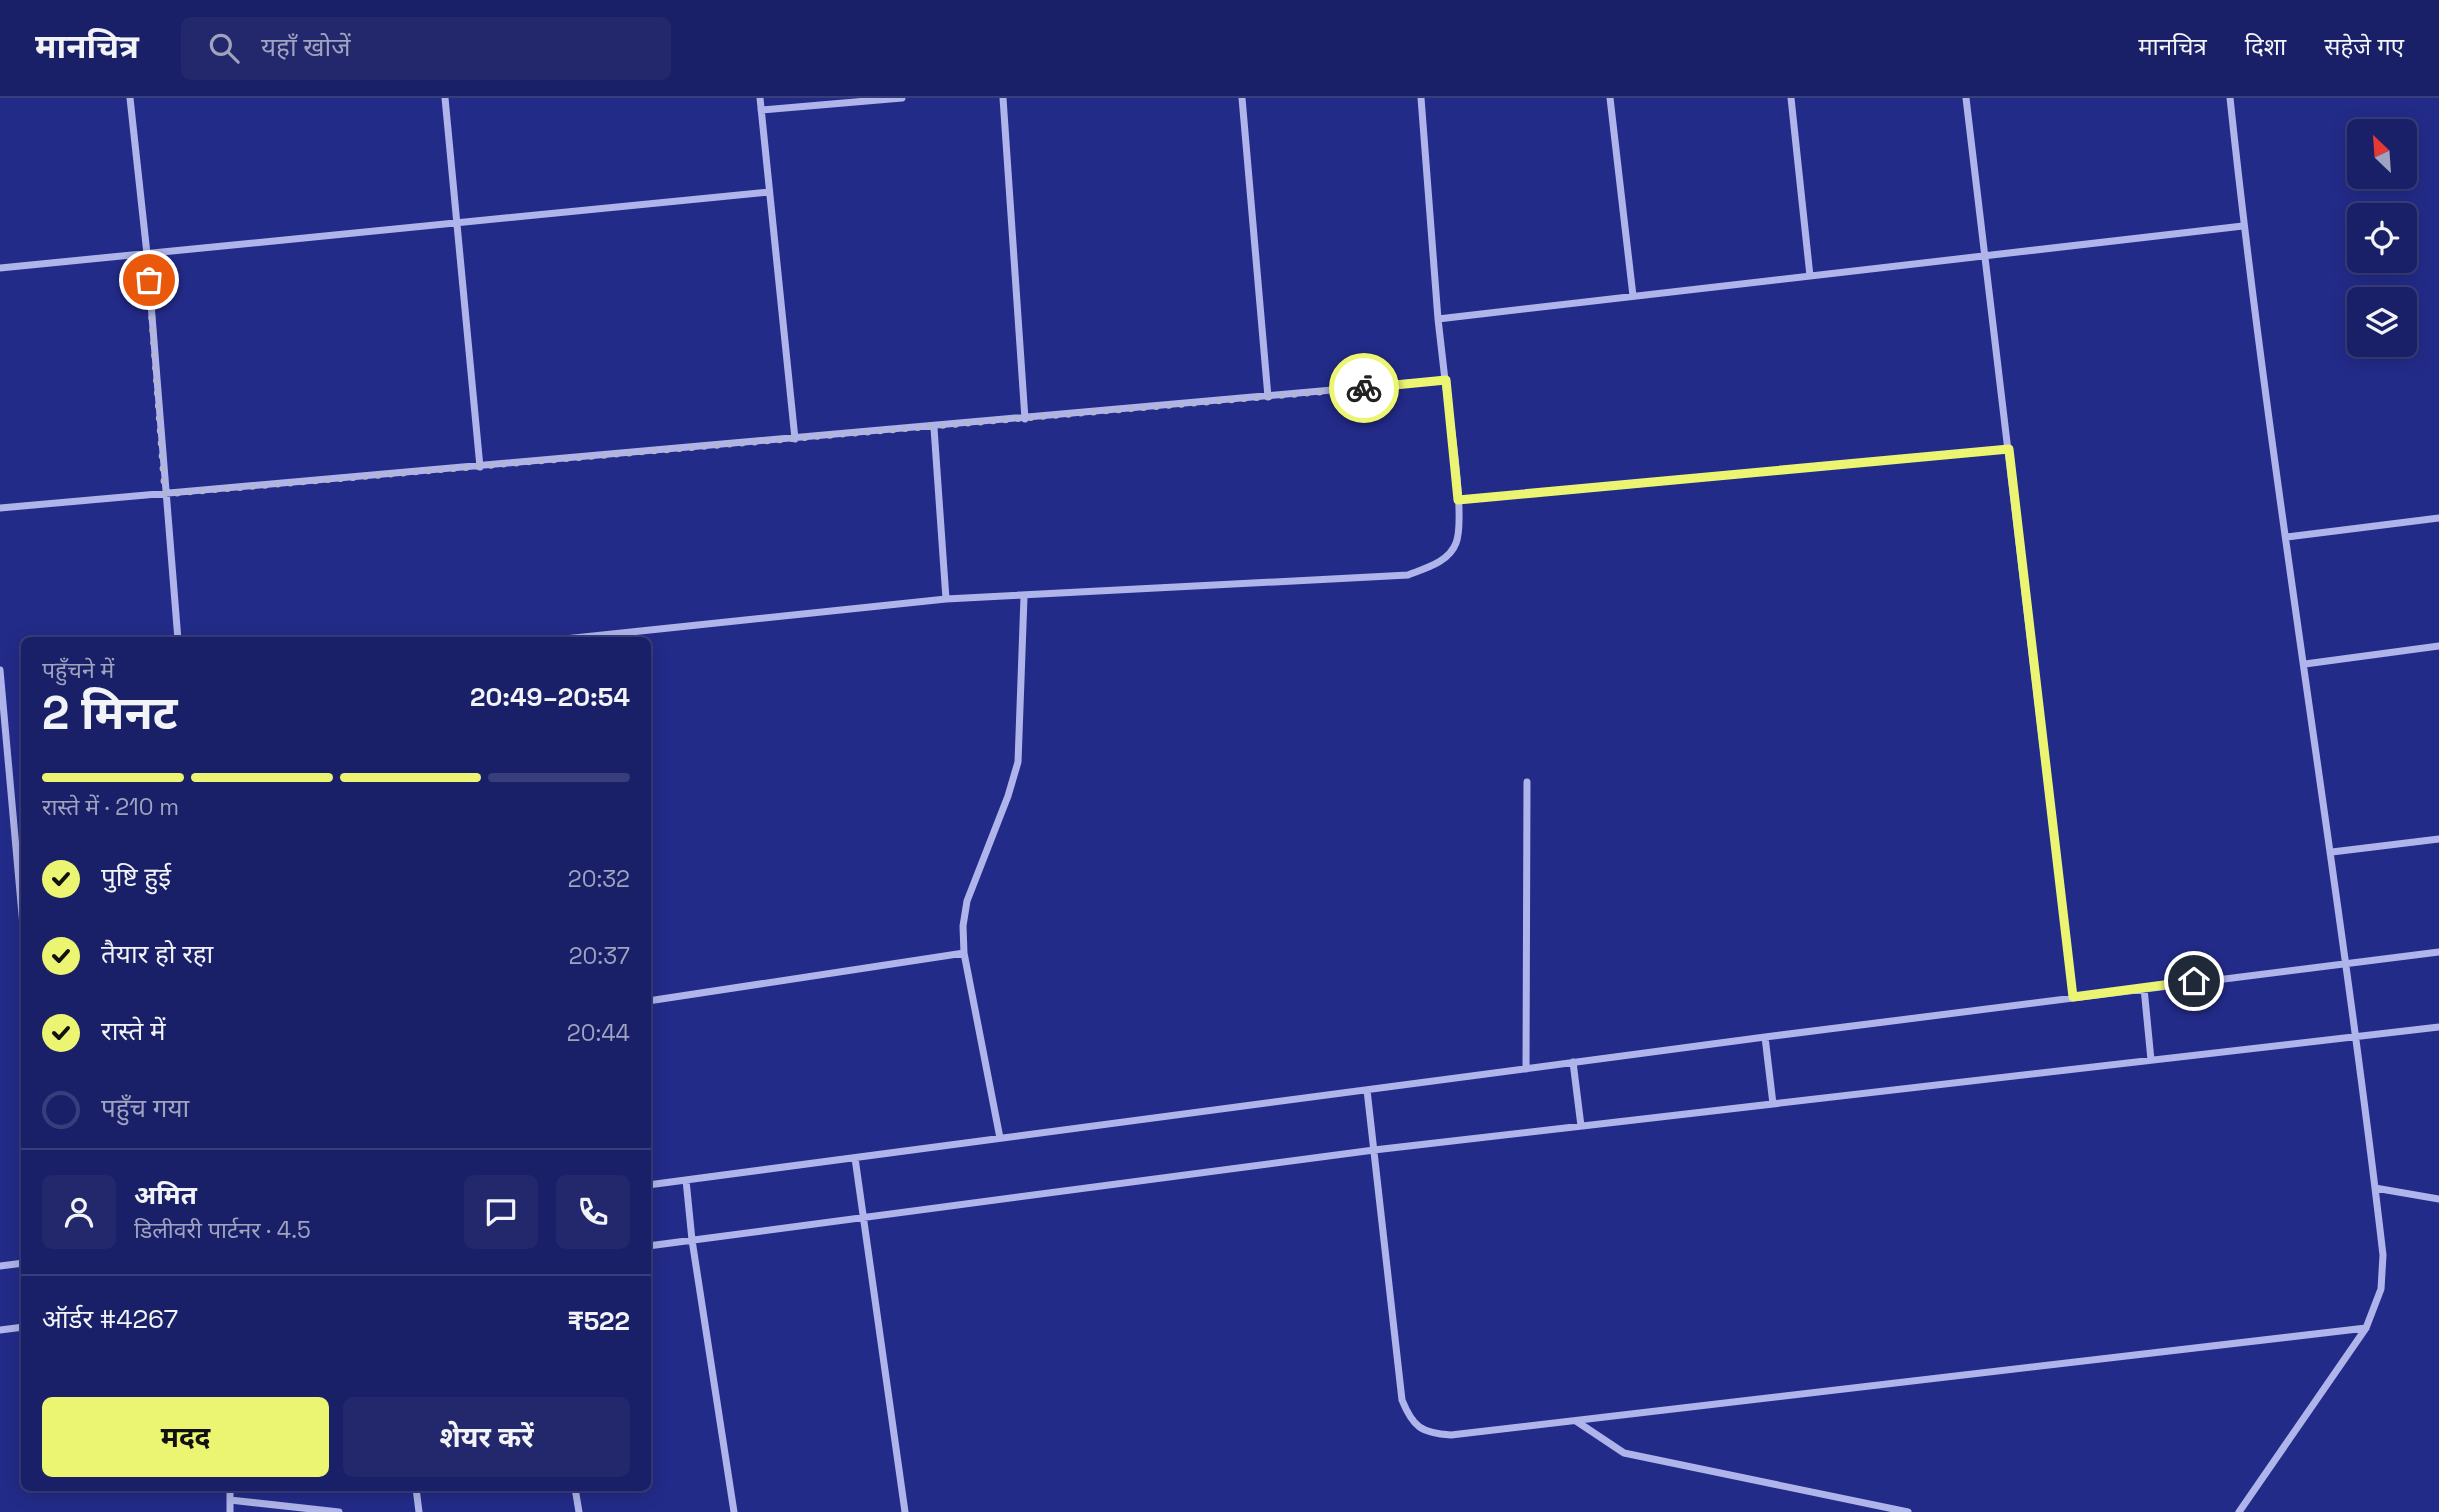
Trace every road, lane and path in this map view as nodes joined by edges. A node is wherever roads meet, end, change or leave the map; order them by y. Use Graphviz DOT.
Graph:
graph roads {
  1 [pos="130,98"];
  2 [pos="445,98"];
  3 [pos="760,98"];
  4 [pos="902,98"];
  5 [pos="1003,98"];
  6 [pos="1242,98"];
  7 [pos="1420,98"];
  8 [pos="1610,98"];
  9 [pos="1791,98"];
  10 [pos="1966,98"];
  11 [pos="2230,98"];
  12 [pos="761,110"];
  13 [pos="769,192"];
  14 [pos="457,223"];
  15 [pos="2243,226"];
  16 [pos="147,254"];
  17 [pos="1986,256"];
  18 [pos="0,268"];
  19 [pos="1810,276"];
  20 [pos="1633,296"];
  21 [pos="1438,319"];
  22 [pos="1446,380"];
  23 [pos="1268,397"];
  24 [pos="1025,419"];
  25 [pos="934,428"];
  26 [pos="795,439"];
  27 [pos="2009,449"];
  28 [pos="480,467"];
  29 [pos="165,494"];
  30 [pos="1458,500"];
  31 [pos="0,508"];
  32 [pos="2439,518"];
  33 [pos="2287,537"];
  34 [pos="1024,597"];
  35 [pos="946,599"];
  36 [pos="178,637"];
  37 [pos="584,637"];
  38 [pos="2439,646"];
  39 [pos="2305,664"];
  40 [pos="0,670"];
  41 [pos="1527,782"];
  42 [pos="2439,839"];
  43 [pos="2332,852"];
  44 [pos="21,904"];
  45 [pos="2439,951"];
  46 [pos="964,953"];
  47 [pos="2347,961"];
  48 [pos="2144,988"];
  49 [pos="2073,997"];
  50 [pos="651,1001"];
  51 [pos="2439,1027"];
  52 [pos="1765,1037"];
  53 [pos="2357,1037"];
  54 [pos="2151,1060"];
  55 [pos="1573,1062"];
  56 [pos="1526,1069"];
  57 [pos="1367,1090"];
  58 [pos="1773,1104"];
  59 [pos="1581,1126"];
  60 [pos="1000,1138"];
  61 [pos="1374,1150"];
  62 [pos="855,1158"];
  63 [pos="686,1180"];
  64 [pos="651,1185"];
  65 [pos="2375,1188"];
  66 [pos="2439,1199"];
  67 [pos="863,1217"];
  68 [pos="692,1240"];
  69 [pos="651,1246"];
  70 [pos="21,1264"];
  71 [pos="0,1266"];
  72 [pos="21,1327"];
  73 [pos="2366,1328"];
  74 [pos="0,1330"];
  75 [pos="1576,1420"];
  76 [pos="230,1491"];
  77 [pos="416,1491"];
  78 [pos="576,1491"];
  79 [pos="230,1500"];
  80 [pos="230,1512"];
  81 [pos="339,1512"];
  82 [pos="419,1512"];
  83 [pos="579,1512"];
  84 [pos="734,1512"];
  85 [pos="905,1512"];
  86 [pos="1908,1512"];
  87 [pos="2239,1512"];
  1 -- 16 [label="street"];
  2 -- 14 [label="street"];
  3 -- 12 [label="street"];
  4 -- 12 [label="street"];
  5 -- 24 [label="street"];
  6 -- 23 [label="street"];
  7 -- 21 [label="street"];
  8 -- 20 [label="street"];
  9 -- 19 [label="street"];
  10 -- 17 [label="street"];
  11 -- 15 [label="street"];
  12 -- 13 [label="street"];
  13 -- 14 [label="street"];
  13 -- 26 [label="street"];
  14 -- 16 [label="street"];
  14 -- 28 [label="street"];
  15 -- 17 [label="street"];
  15 -- 33 [label="street"];
  16 -- 18 [label="street"];
  16 -- 29 [label="street"];
  17 -- 19 [label="street"];
  17 -- 27 [label="street"];
  19 -- 20 [label="street"];
  20 -- 21 [label="street"];
  21 -- 22 [label="street"];
  22 -- 23 [label="street"];
  22 -- 30 [label="street"];
  23 -- 24 [label="street"];
  24 -- 25 [label="street"];
  25 -- 26 [label="street"];
  25 -- 35 [label="street"];
  26 -- 28 [label="street"];
  27 -- 30 [label="street"];
  27 -- 49 [label="street"];
  28 -- 29 [label="street"];
  29 -- 31 [label="street"];
  29 -- 36 [label="street"];
  30 -- 34 [label="street"];
  32 -- 33 [label="street"];
  33 -- 39 [label="street"];
  34 -- 35 [label="street"];
  34 -- 46 [label="street"];
  35 -- 37 [label="street"];
  38 -- 39 [label="street"];
  39 -- 43 [label="street"];
  40 -- 44 [label="street"];
  41 -- 56 [label="street"];
  42 -- 43 [label="street"];
  43 -- 47 [label="street"];
  45 -- 47 [label="street"];
  46 -- 50 [label="street"];
  46 -- 60 [label="street"];
  47 -- 48 [label="street"];
  47 -- 53 [label="street"];
  48 -- 49 [label="street"];
  48 -- 54 [label="street"];
  49 -- 52 [label="street"];
  51 -- 53 [label="street"];
  52 -- 55 [label="street"];
  52 -- 58 [label="street"];
  53 -- 54 [label="street"];
  53 -- 65 [label="street"];
  54 -- 58 [label="street"];
  55 -- 56 [label="street"];
  55 -- 59 [label="street"];
  56 -- 57 [label="street"];
  57 -- 60 [label="street"];
  57 -- 61 [label="street"];
  58 -- 59 [label="street"];
  59 -- 61 [label="street"];
  60 -- 62 [label="street"];
  61 -- 67 [label="street"];
  61 -- 75 [label="street"];
  62 -- 63 [label="street"];
  62 -- 67 [label="street"];
  63 -- 64 [label="street"];
  63 -- 68 [label="street"];
  65 -- 66 [label="street"];
  65 -- 73 [label="street"];
  67 -- 68 [label="street"];
  67 -- 85 [label="street"];
  68 -- 69 [label="street"];
  68 -- 84 [label="street"];
  70 -- 71 [label="street"];
  72 -- 74 [label="street"];
  73 -- 75 [label="street"];
  73 -- 87 [label="street"];
  75 -- 86 [label="street"];
  76 -- 79 [label="street"];
  77 -- 82 [label="street"];
  78 -- 83 [label="street"];
  79 -- 80 [label="street"];
  79 -- 81 [label="street"];
}
